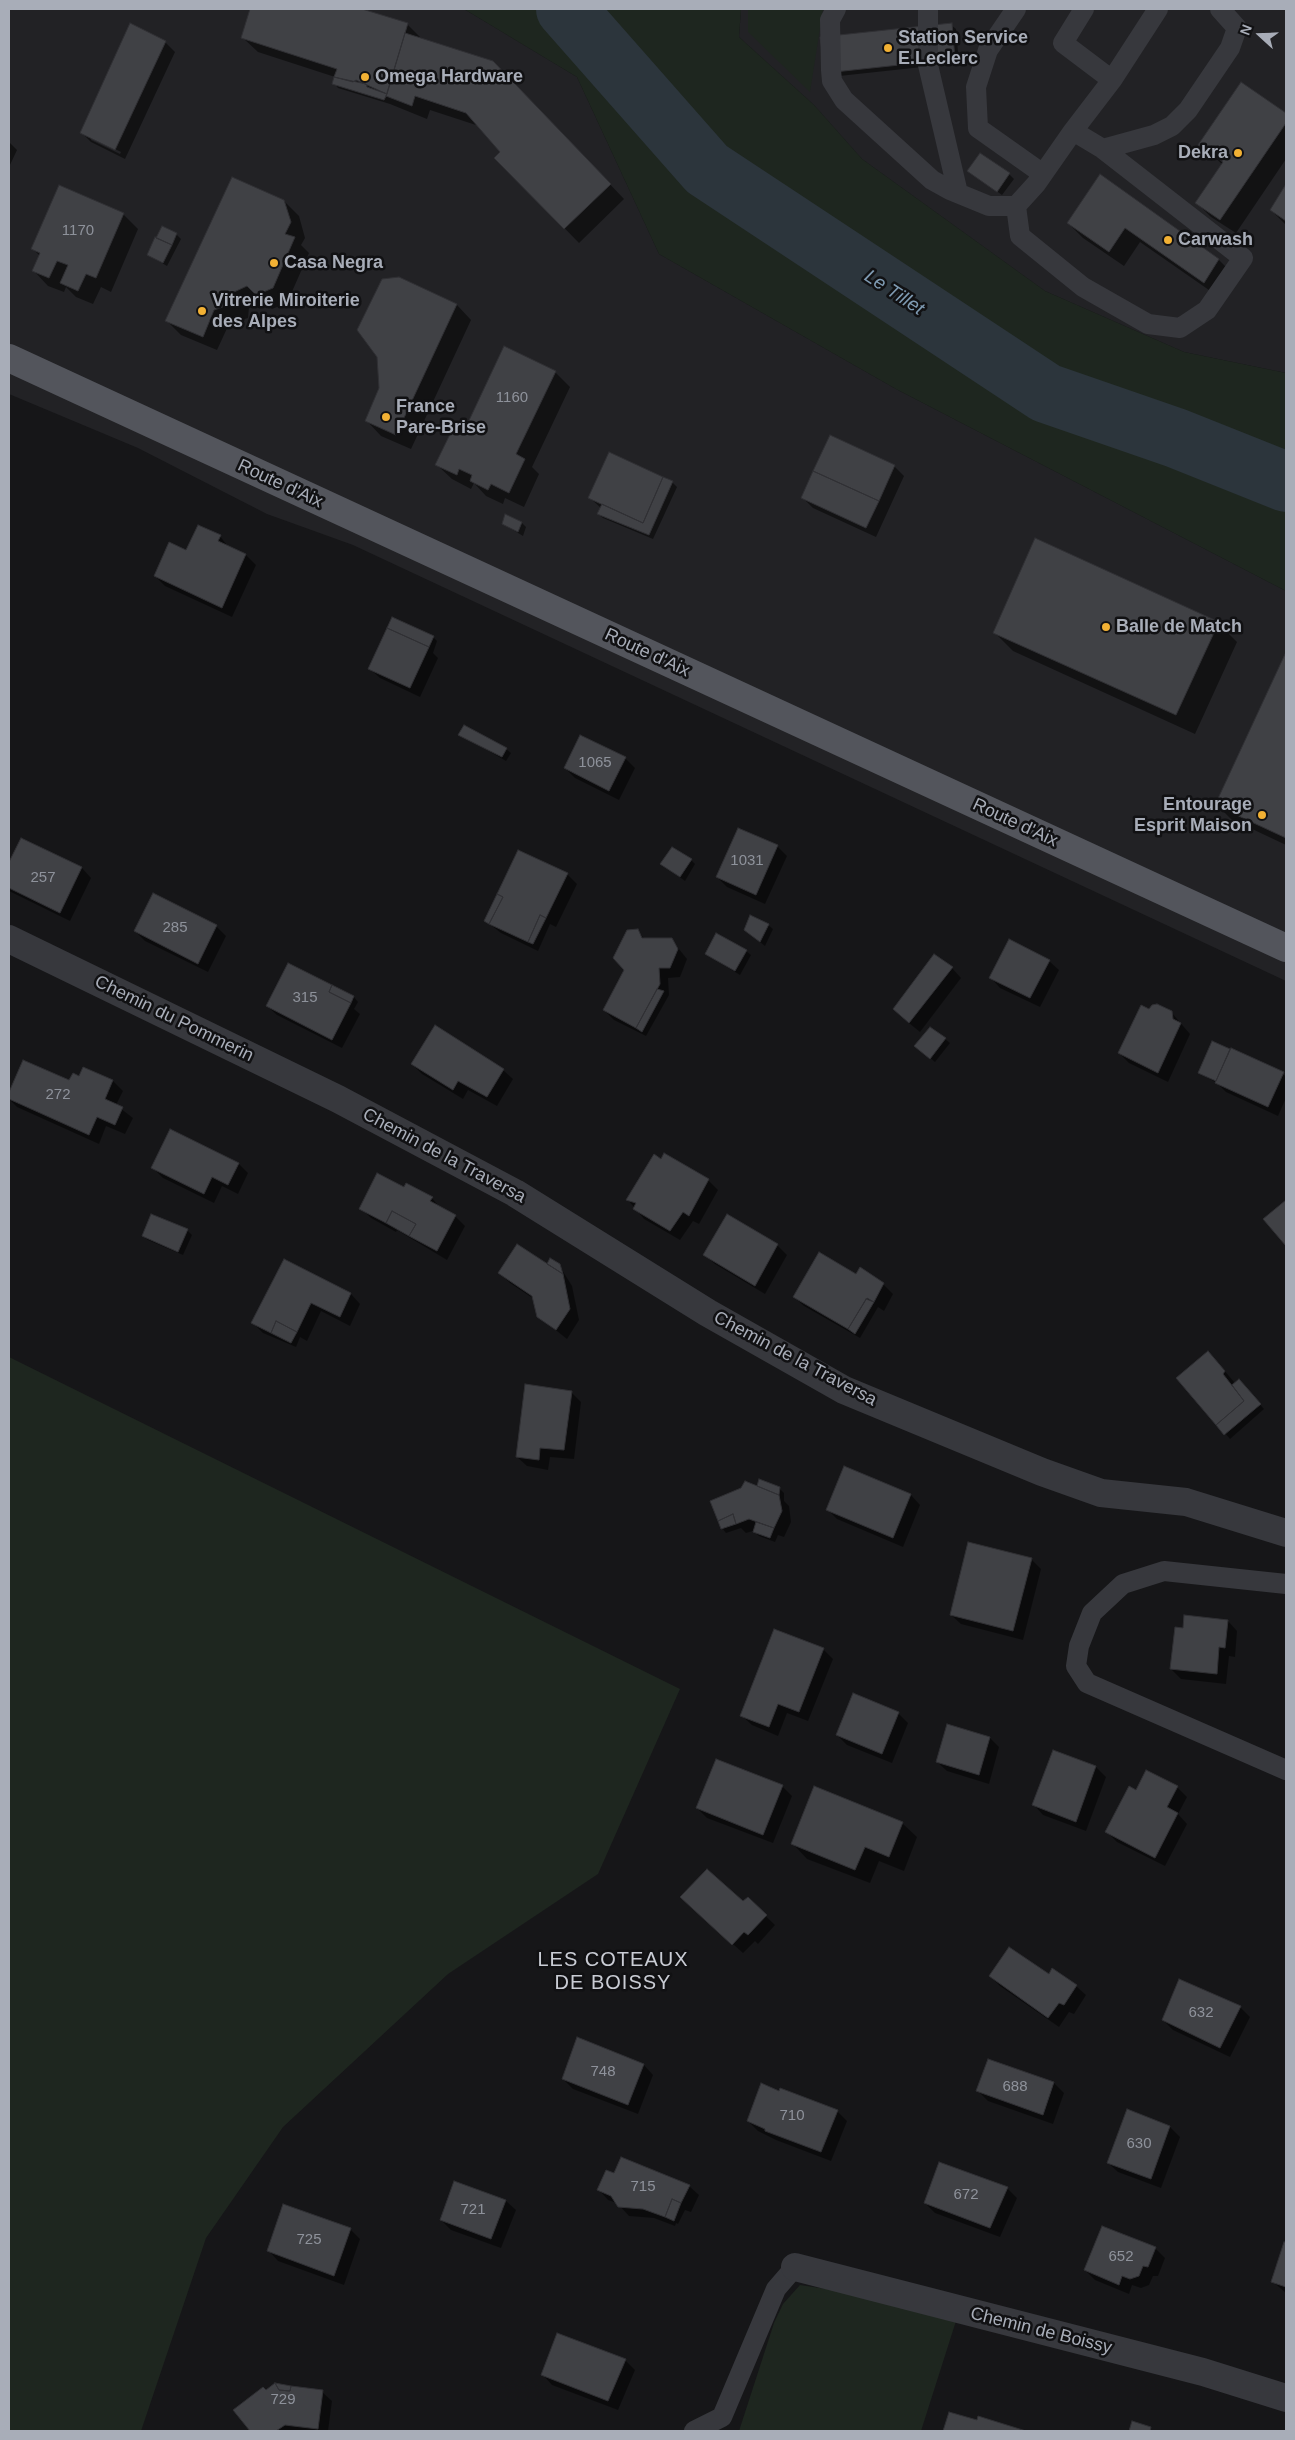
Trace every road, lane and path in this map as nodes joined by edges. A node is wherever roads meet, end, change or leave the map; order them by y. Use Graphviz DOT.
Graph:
graph roads {
  1 [pos="836,9"];
  2 [pos="928,9"];
  3 [pos="1016,9"];
  4 [pos="1084,9"];
  5 [pos="1158,9"];
  6 [pos="1220,9"];
  7 [pos="1112,80"];
  8 [pos="1072,131"];
  9 [pos="1103,149"];
  10 [pos="1043,174"];
  11 [pos="958,193"];
  12 [pos="1016,206"];
  13 [pos="9,358"];
  14 [pos="9,939"];
  15 [pos="1286,948"];
  16 [pos="338,1099"];
  17 [pos="1286,1533"];
  18 [pos="1286,1584"];
  19 [pos="1286,1770"];
  20 [pos="795,2267"];
  21 [pos="1286,2398"];
  22 [pos="694,2431"];
  1 -- 11 [label="lane"];
  2 -- 11 [label="lane"];
  3 -- 10 [label="lane"];
  4 -- 7 [label="lane"];
  5 -- 7 [label="lane"];
  6 -- 9 [label="lane"];
  7 -- 8 [label="lane"];
  8 -- 9 [label="lane"];
  8 -- 10 [label="lane"];
  9 -- 12 [label="lane"];
  10 -- 12 [label="lane"];
  11 -- 12 [label="lane"];
  13 -- 15 [label="main road, Route d'Aix"];
  14 -- 16 [label="street, Chemin du Pommerin"];
  16 -- 17 [label="street, Chemin de la Traversa"];
  18 -- 19 [label="lane"];
  20 -- 21 [label="street, Chemin de Boissy"];
  20 -- 22 [label="lane"];
}
